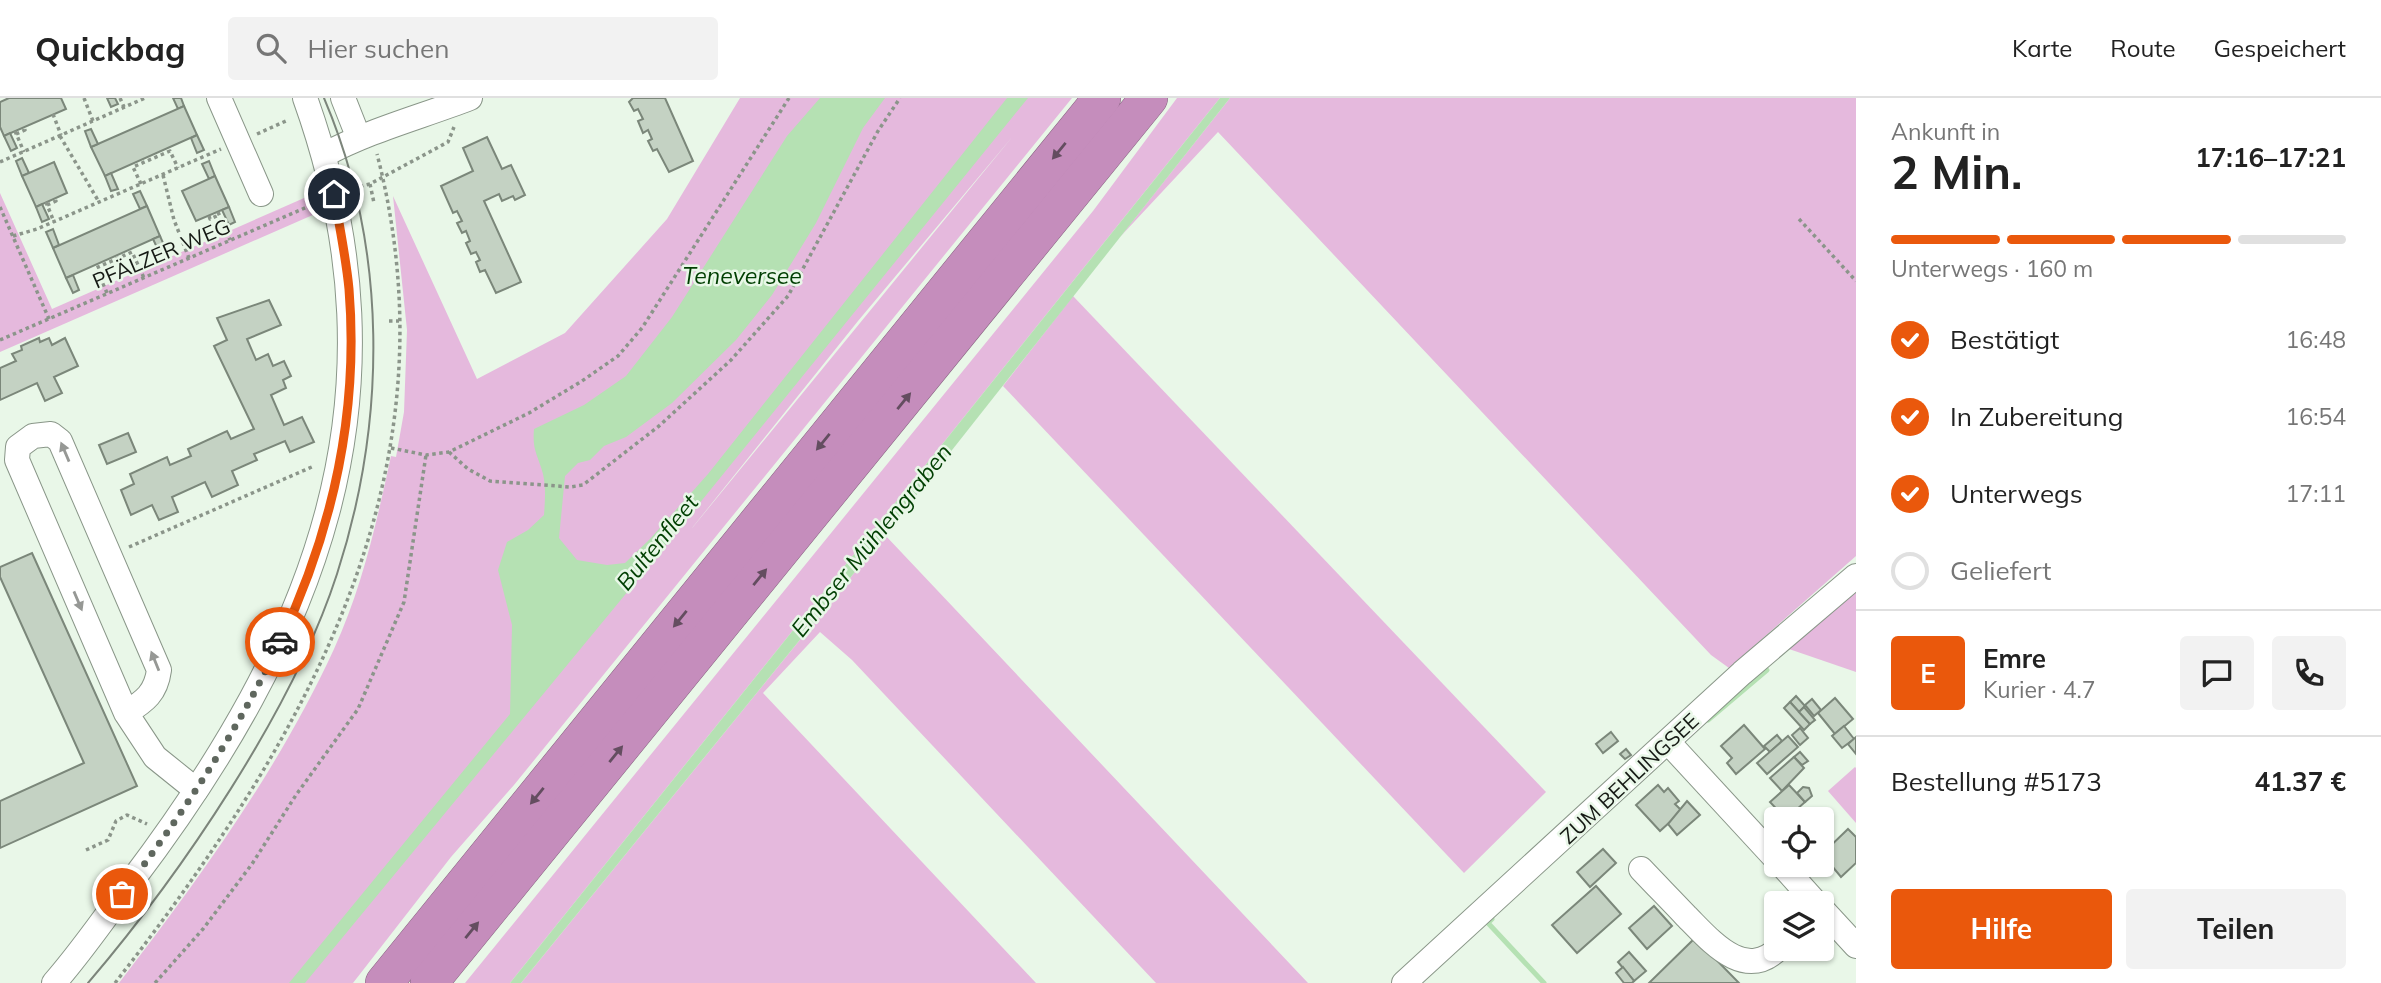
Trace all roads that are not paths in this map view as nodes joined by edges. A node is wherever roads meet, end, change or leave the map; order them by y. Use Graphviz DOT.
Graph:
graph roads {
  1 [pos="219,98"];
  2 [pos="343,98"];
  3 [pos="1102,98"];
  4 [pos="1149,98"];
  5 [pos="468,99"];
  6 [pos="307,104"];
  7 [pos="358,136"];
  8 [pos="324,155"];
  9 [pos="261,194"];
  10 [pos="1856,576"];
  11 [pos="126,713"];
  12 [pos="1668,742"];
  13 [pos="196,790"];
  14 [pos="1764,846"];
  15 [pos="1641,869"];
  16 [pos="1793,877"];
  17 [pos="1805,891"];
  18 [pos="1834,922"];
  19 [pos="1856,946"];
  20 [pos="1764,959"];
  21 [pos="54,983"];
  22 [pos="384,983"];
  23 [pos="429,983"];
  24 [pos="1404,983"];
  1 -- 9 [label="street"];
  2 -- 7 [label="street"];
  3 -- 22 [label="highway, one-way"];
  23 -- 4 [label="highway, one-way"];
  5 -- 7 [label="street"];
  6 -- 8 [label="street"];
  7 -- 8 [label="street"];
  8 -- 13 [label="street"];
  10 -- 12 [label="street, ZUM BEHLINGSEE"];
  11 -- 11 [label="street, one-way"];
  11 -- 13 [label="street"];
  12 -- 14 [label="street"];
  12 -- 24 [label="street, ZUM BEHLINGSEE"];
  13 -- 21 [label="street"];
  15 -- 20 [label="street"];
  16 -- 17 [label="street"];
  18 -- 19 [label="street"];
}
